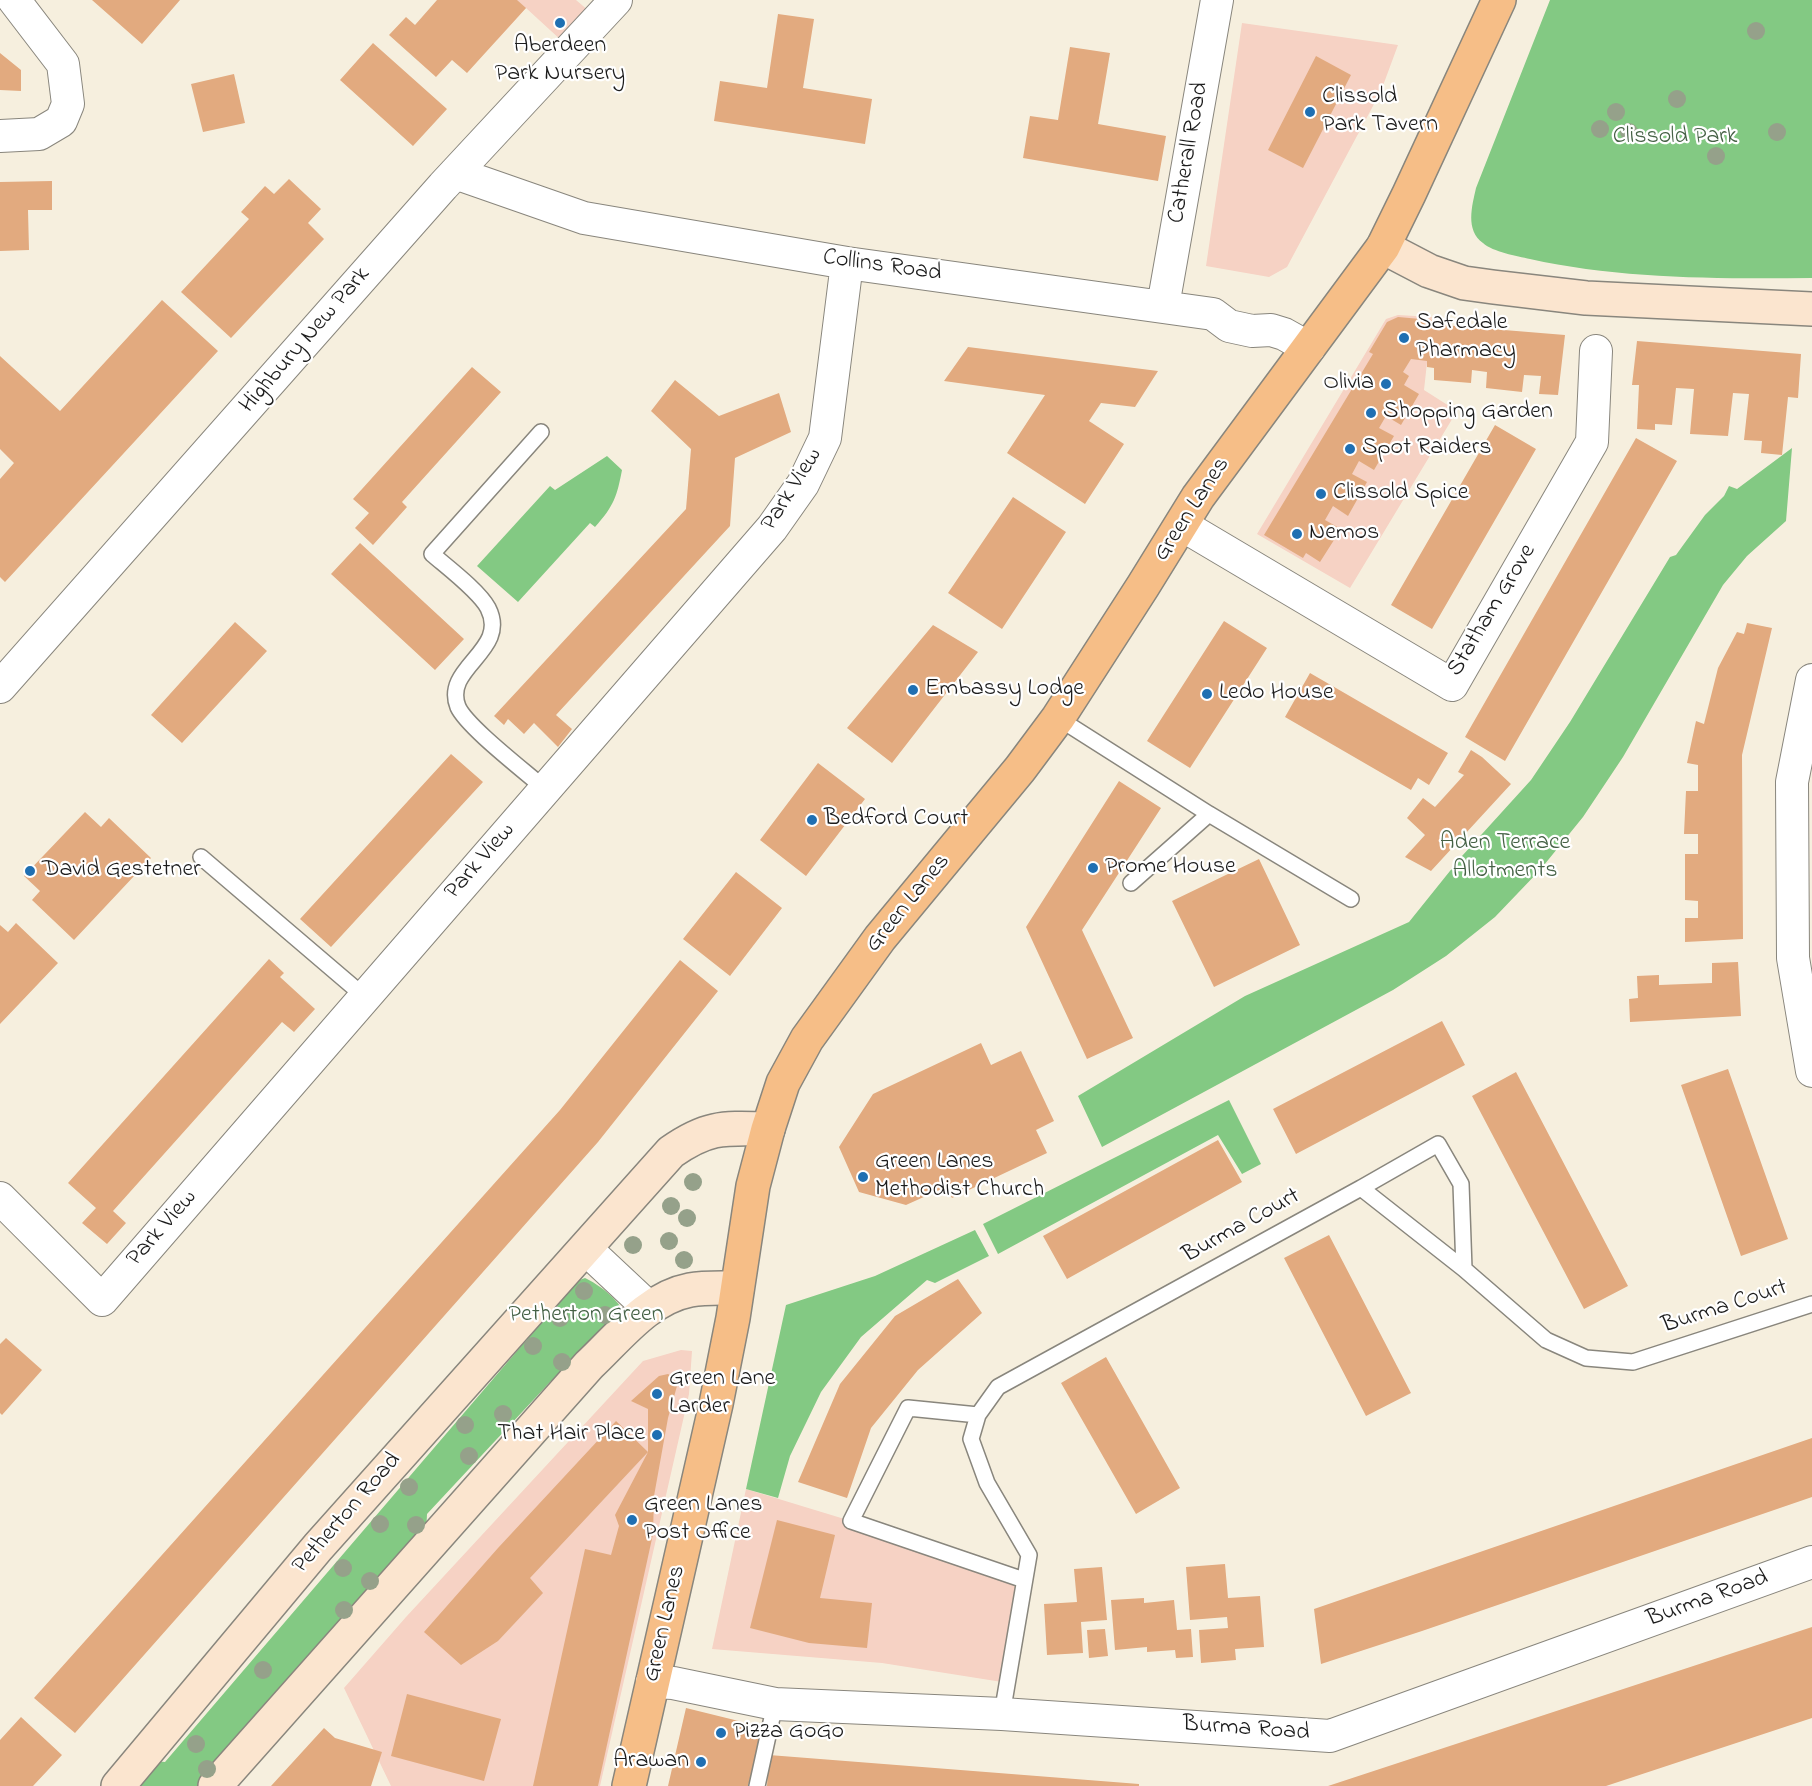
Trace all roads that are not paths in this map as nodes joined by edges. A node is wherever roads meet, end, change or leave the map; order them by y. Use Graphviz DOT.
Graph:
graph roads {
  1 [pos="14,0"];
  2 [pos="616,0"];
  3 [pos="1217,0"];
  4 [pos="1499,0"];
  5 [pos="0,136"];
  6 [pos="455,173"];
  7 [pos="1383,247"];
  8 [pos="847,263"];
  9 [pos="1163,306"];
  10 [pos="1812,309"];
  11 [pos="1308,348"];
  12 [pos="1596,351"];
  13 [pos="542,432"];
  14 [pos="1182,525"];
  15 [pos="1812,680"];
  16 [pos="0,687"];
  17 [pos="1058,718"];
  18 [pos="545,789"];
  19 [pos="1209,814"];
  20 [pos="201,857"];
  21 [pos="1131,884"];
  22 [pos="1351,899"];
  23 [pos="364,997"];
  24 [pos="1812,1071"];
  25 [pos="768,1129"];
  26 [pos="1361,1188"];
  27 [pos="0,1198"];
  28 [pos="586,1248"];
  29 [pos="1464,1269"];
  30 [pos="737,1288"];
  31 [pos="1812,1304"];
  32 [pos="649,1308"];
  33 [pos="978,1414"];
  34 [pos="1812,1562"];
  35 [pos="1024,1580"];
  36 [pos="652,1682"];
  37 [pos="775,1704"];
  38 [pos="1002,1714"];
  39 [pos="118,1786"];
  40 [pos="215,1786"];
  41 [pos="629,1786"];
  42 [pos="757,1786"];
  1 -- 5 [label="street"];
  2 -- 6 [label="street, Highbury New Park"];
  3 -- 9 [label="street, Catherall Road"];
  4 -- 7 [label="main road, Green Lanes"];
  6 -- 8 [label="street, Collins Road"];
  6 -- 16 [label="street, Highbury New Park"];
  7 -- 10 [label="street"];
  7 -- 11 [label="main road, Green Lanes"];
  8 -- 9 [label="street, Collins Road"];
  8 -- 18 [label="street, Park View"];
  9 -- 11 [label="street, Collins Road"];
  11 -- 14 [label="main road, Green Lanes"];
  12 -- 14 [label="street, Statham Grove"];
  13 -- 18 [label="lane"];
  14 -- 17 [label="main road, Green Lanes"];
  15 -- 24 [label="street"];
  17 -- 19 [label="lane"];
  17 -- 25 [label="main road, Green Lanes"];
  18 -- 23 [label="street, Park View"];
  19 -- 21 [label="lane"];
  19 -- 22 [label="lane"];
  20 -- 23 [label="lane"];
  23 -- 27 [label="street, Park View"];
  25 -- 28 [label="street, Petherton Road"];
  25 -- 30 [label="main road, Green Lanes"];
  26 -- 29 [label="lane, Burma Court"];
  26 -- 29 [label="lane"];
  26 -- 33 [label="lane, Burma Court"];
  28 -- 32 [label="street"];
  28 -- 39 [label="street, Petherton Road"];
  29 -- 31 [label="lane, Burma Court"];
  30 -- 32 [label="street"];
  30 -- 36 [label="main road, Green Lanes"];
  32 -- 40 [label="street"];
  33 -- 35 [label="lane, Burma Court"];
  33 -- 35 [label="lane"];
  34 -- 38 [label="street, Burma Road"];
  35 -- 38 [label="lane, Burma Court"];
  36 -- 37 [label="street, Burma Road"];
  36 -- 41 [label="main road, Green Lanes"];
  37 -- 38 [label="street, Burma Road"];
  37 -- 42 [label="lane"];
}
